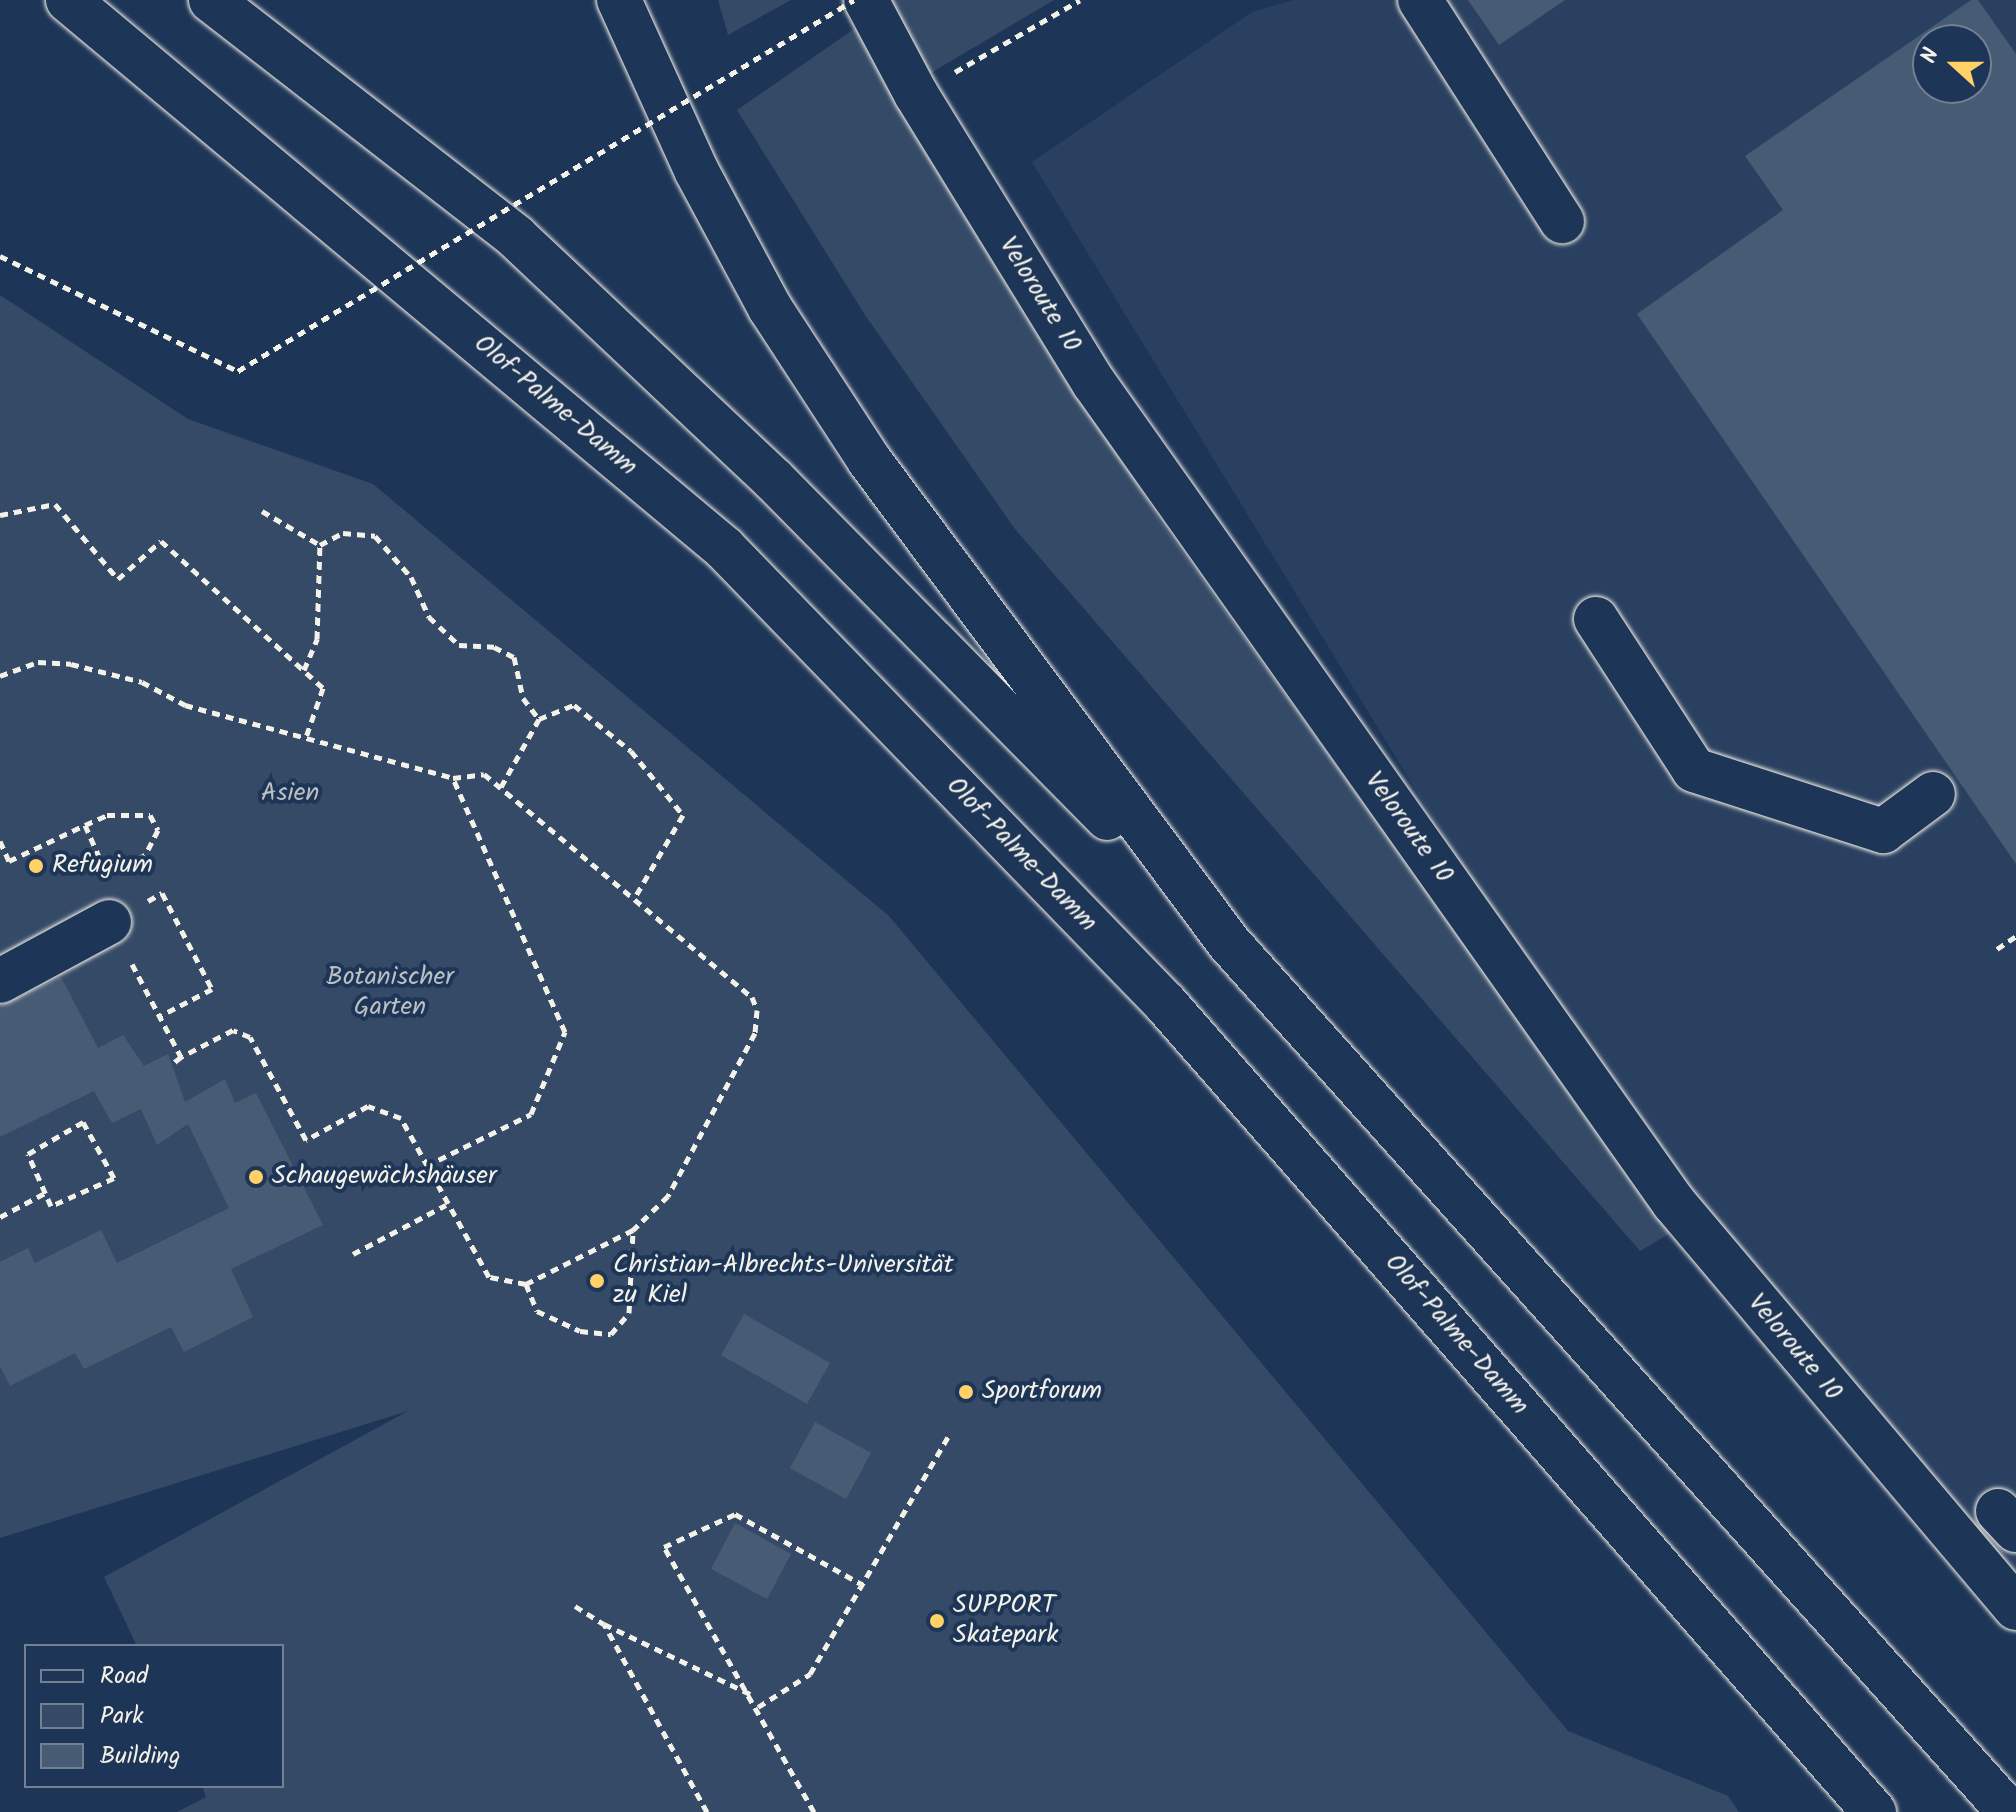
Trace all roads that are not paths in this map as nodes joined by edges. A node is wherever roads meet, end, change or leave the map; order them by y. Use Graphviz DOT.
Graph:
graph roads {
  1 [pos="68,0"];
  2 [pos="211,0"];
  3 [pos="619,0"];
  4 [pos="866,0"];
  5 [pos="1420,0"];
  6 [pos="1562,221"];
  7 [pos="1596,619"];
  8 [pos="1933,794"];
  9 [pos="109,922"];
  10 [pos="1229,943"];
  11 [pos="0,981"];
  12 [pos="2016,1608"];
  13 [pos="1874,1812"];
  14 [pos="2009,1812"];
  1 -- 13 [label="main road, Olof-Palme-Damm"];
  2 -- 10 [label="main road"];
  3 -- 10 [label="main road"];
  4 -- 12 [label="main road, Veloroute 10"];
  5 -- 6 [label="main road"];
  7 -- 8 [label="main road"];
  9 -- 11 [label="main road"];
  10 -- 14 [label="main road"];
}
